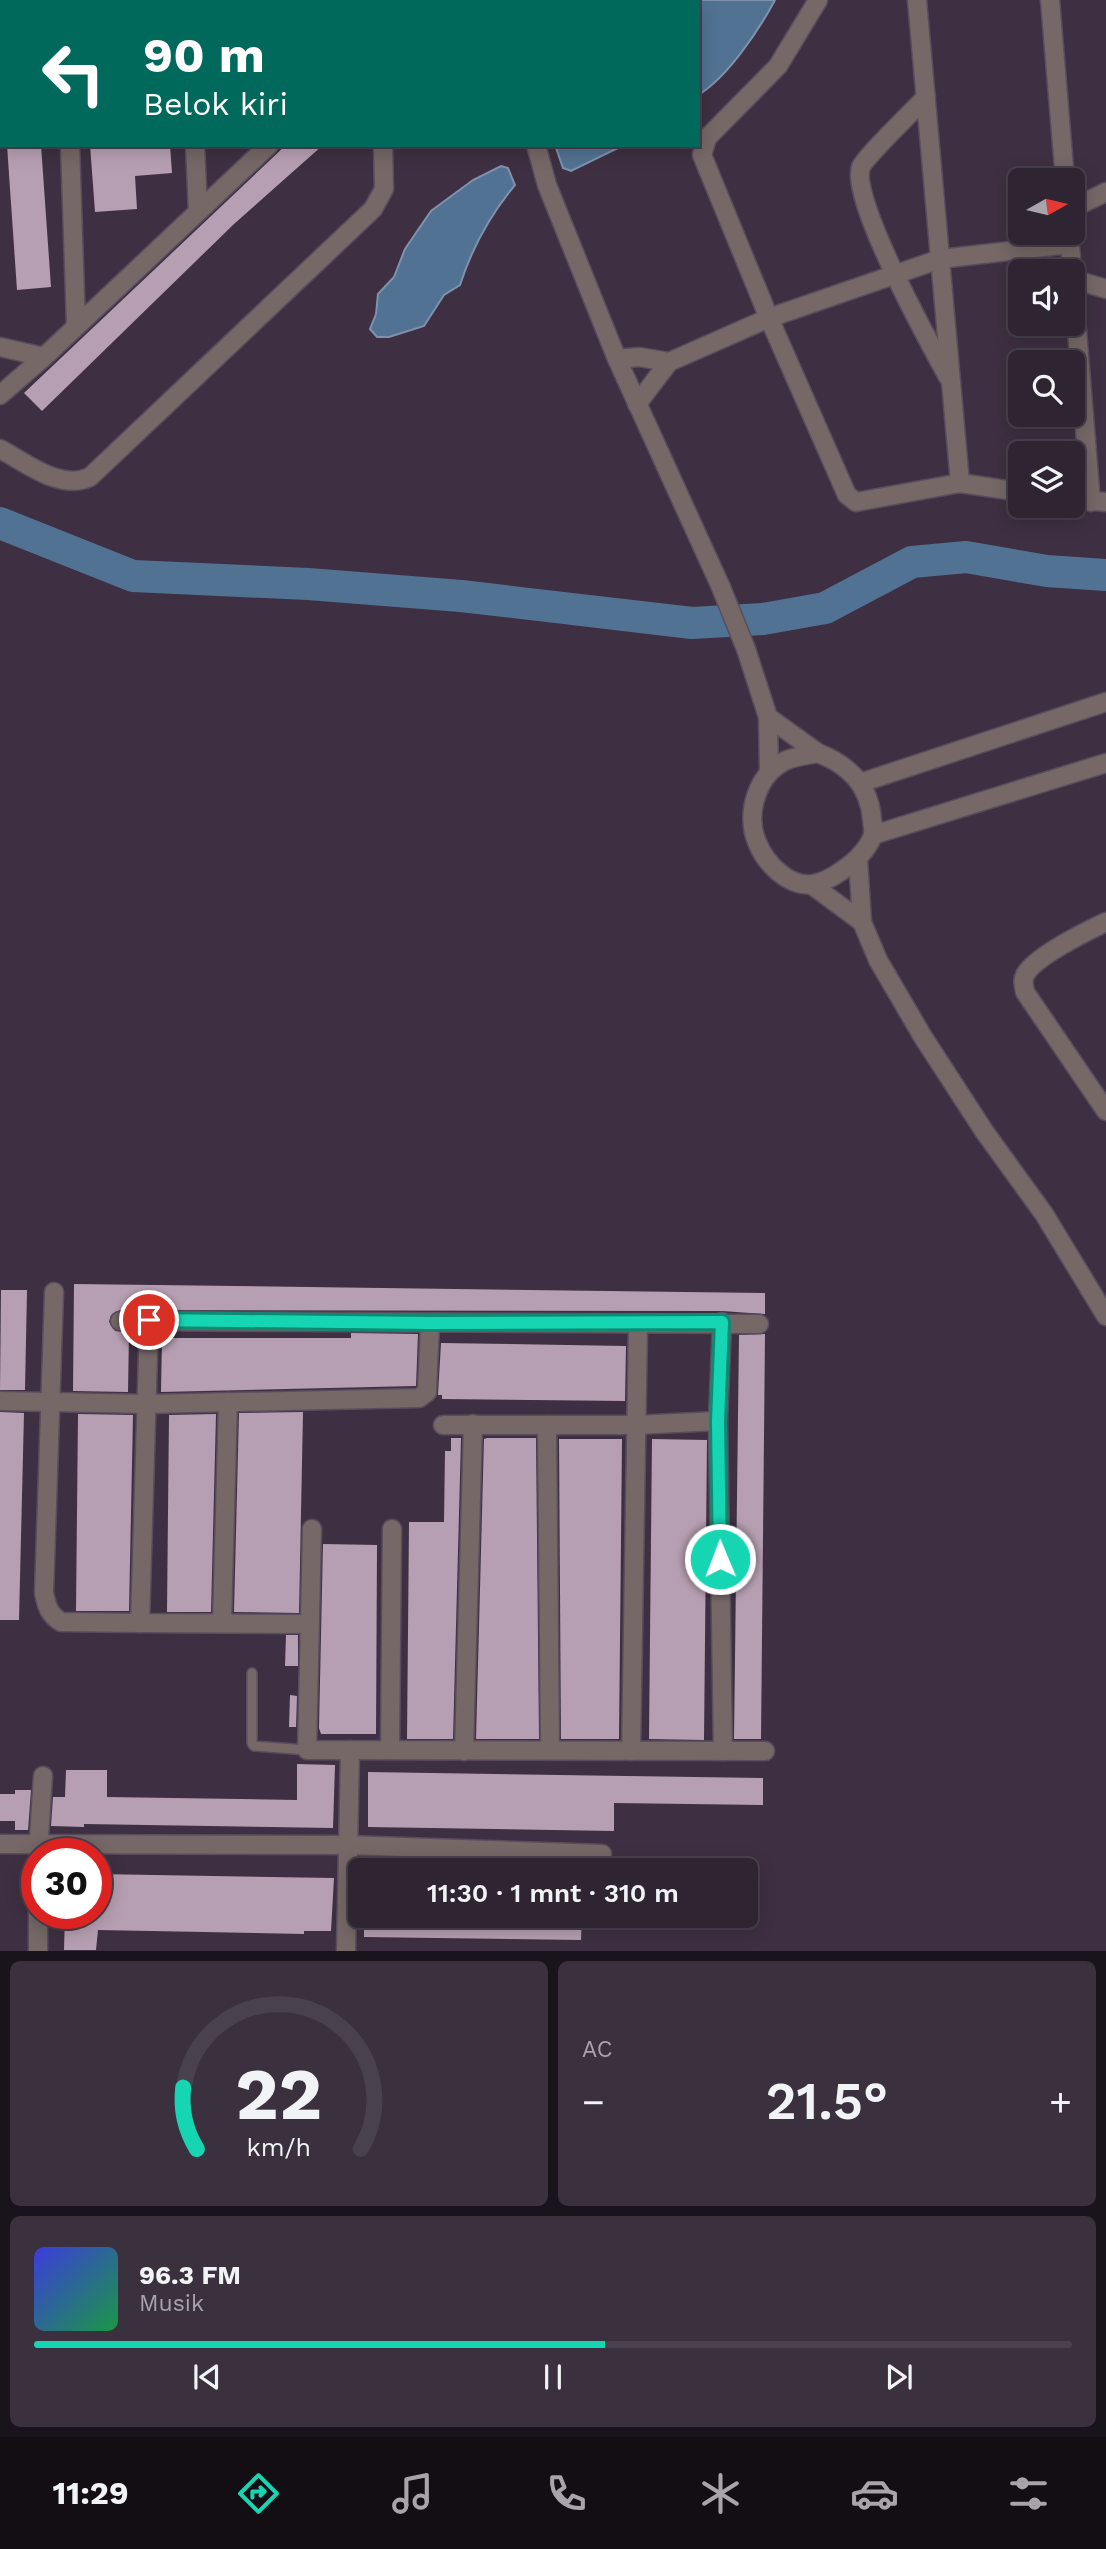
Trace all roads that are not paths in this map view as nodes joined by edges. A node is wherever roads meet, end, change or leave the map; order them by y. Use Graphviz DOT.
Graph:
graph roads {
  1 [pos="818,0"];
  2 [pos="918,0"];
  3 [pos="1050,0"];
  4 [pos="926,97"];
  5 [pos="70,147"];
  6 [pos="195,147"];
  7 [pos="267,147"];
  8 [pos="383,147"];
  9 [pos="537,147"];
  10 [pos="1064,168"];
  11 [pos="1106,192"];
  12 [pos="1085,202"];
  13 [pos="198,211"];
  14 [pos="1026,245"];
  15 [pos="940,259"];
  16 [pos="894,274"];
  17 [pos="1085,284"];
  18 [pos="1106,289"];
  19 [pos="769,318"];
  20 [pos="76,325"];
  21 [pos="1077,336"];
  22 [pos="0,347"];
  23 [pos="44,357"];
  24 [pos="617,359"];
  25 [pos="669,362"];
  26 [pos="951,384"];
  27 [pos="0,395"];
  28 [pos="637,404"];
  29 [pos="0,449"];
  30 [pos="960,483"];
  31 [pos="1008,490"];
  32 [pos="1090,501"];
  33 [pos="1106,702"];
  34 [pos="768,717"];
  35 [pos="818,753"];
  36 [pos="1106,763"];
  37 [pos="769,771"];
  38 [pos="860,783"];
  39 [pos="873,835"];
  40 [pos="858,859"];
  41 [pos="812,885"];
  42 [pos="862,922"];
  43 [pos="1106,922"];
  44 [pos="1106,1111"];
  45 [pos="54,1292"];
  46 [pos="1106,1316"];
  47 [pos="149,1320"];
  48 [pos="120,1321"];
  49 [pos="722,1322"];
  50 [pos="430,1323"];
  51 [pos="638,1324"];
  52 [pos="759,1324"];
  53 [pos="0,1401"];
  54 [pos="49,1402"];
  55 [pos="228,1402"];
  56 [pos="148,1404"];
  57 [pos="718,1421"];
  58 [pos="473,1424"];
  59 [pos="443,1425"];
  60 [pos="547,1425"];
  61 [pos="635,1425"];
  62 [pos="312,1529"];
  63 [pos="392,1529"];
  64 [pos="222,1622"];
  65 [pos="141,1623"];
  66 [pos="309,1624"];
  67 [pos="252,1673"];
  68 [pos="390,1749"];
  69 [pos="307,1750"];
  70 [pos="350,1750"];
  71 [pos="550,1750"];
  72 [pos="464,1751"];
  73 [pos="631,1751"];
  74 [pos="723,1751"];
  75 [pos="765,1751"];
  76 [pos="43,1776"];
  77 [pos="39,1838"];
  78 [pos="0,1844"];
  79 [pos="348,1845"];
  80 [pos="21,1847"];
  81 [pos="112,1848"];
  82 [pos="602,1854"];
  83 [pos="38,1929"];
  84 [pos="38,1951"];
  85 [pos="346,1951"];
  1 -- 19 [label="street"];
  2 -- 4 [label="street"];
  3 -- 10 [label="street"];
  4 -- 15 [label="street"];
  4 -- 16 [label="street"];
  5 -- 20 [label="street"];
  6 -- 13 [label="street"];
  7 -- 13 [label="street"];
  8 -- 29 [label="street"];
  9 -- 24 [label="street"];
  11 -- 12 [label="street"];
  13 -- 20 [label="street"];
  14 -- 15 [label="street"];
  15 -- 16 [label="street"];
  15 -- 26 [label="street"];
  16 -- 19 [label="street"];
  16 -- 26 [label="street"];
  17 -- 18 [label="street"];
  19 -- 25 [label="street"];
  19 -- 30 [label="street"];
  20 -- 23 [label="street"];
  21 -- 32 [label="street"];
  22 -- 23 [label="street"];
  23 -- 27 [label="street"];
  24 -- 25 [label="street"];
  24 -- 28 [label="street"];
  25 -- 28 [label="street"];
  26 -- 30 [label="street"];
  28 -- 34 [label="street"];
  30 -- 31 [label="street"];
  33 -- 38 [label="street"];
  34 -- 35 [label="street"];
  34 -- 37 [label="street"];
  35 -- 37 [label="street"];
  35 -- 38 [label="street"];
  36 -- 39 [label="street"];
  37 -- 41 [label="street"];
  38 -- 39 [label="street"];
  39 -- 40 [label="street"];
  40 -- 41 [label="street"];
  40 -- 42 [label="street"];
  41 -- 42 [label="street"];
  42 -- 46 [label="street"];
  43 -- 44 [label="street"];
  45 -- 54 [label="street"];
  47 -- 48 [label="street"];
  47 -- 50 [label="street"];
  47 -- 56 [label="street"];
  49 -- 51 [label="street"];
  49 -- 52 [label="street"];
  49 -- 57 [label="street"];
  50 -- 51 [label="street"];
  50 -- 55 [label="street"];
  51 -- 61 [label="street"];
  53 -- 54 [label="street"];
  54 -- 56 [label="street"];
  54 -- 65 [label="street"];
  55 -- 56 [label="street"];
  55 -- 64 [label="street"];
  56 -- 65 [label="street"];
  57 -- 61 [label="street"];
  57 -- 74 [label="street"];
  58 -- 59 [label="street"];
  58 -- 60 [label="street"];
  58 -- 72 [label="street"];
  60 -- 61 [label="street"];
  60 -- 71 [label="street"];
  61 -- 73 [label="street"];
  62 -- 66 [label="street"];
  63 -- 68 [label="street"];
  64 -- 65 [label="street"];
  64 -- 66 [label="street"];
  66 -- 69 [label="street"];
  67 -- 69 [label="lane"];
  68 -- 70 [label="street"];
  68 -- 72 [label="street"];
  69 -- 70 [label="street"];
  70 -- 79 [label="street"];
  71 -- 72 [label="street"];
  71 -- 73 [label="street"];
  73 -- 74 [label="street"];
  74 -- 75 [label="street"];
  76 -- 77 [label="street"];
  78 -- 80 [label="street"];
  79 -- 81 [label="street"];
  79 -- 82 [label="street"];
  79 -- 85 [label="street"];
  83 -- 84 [label="street"];
}
